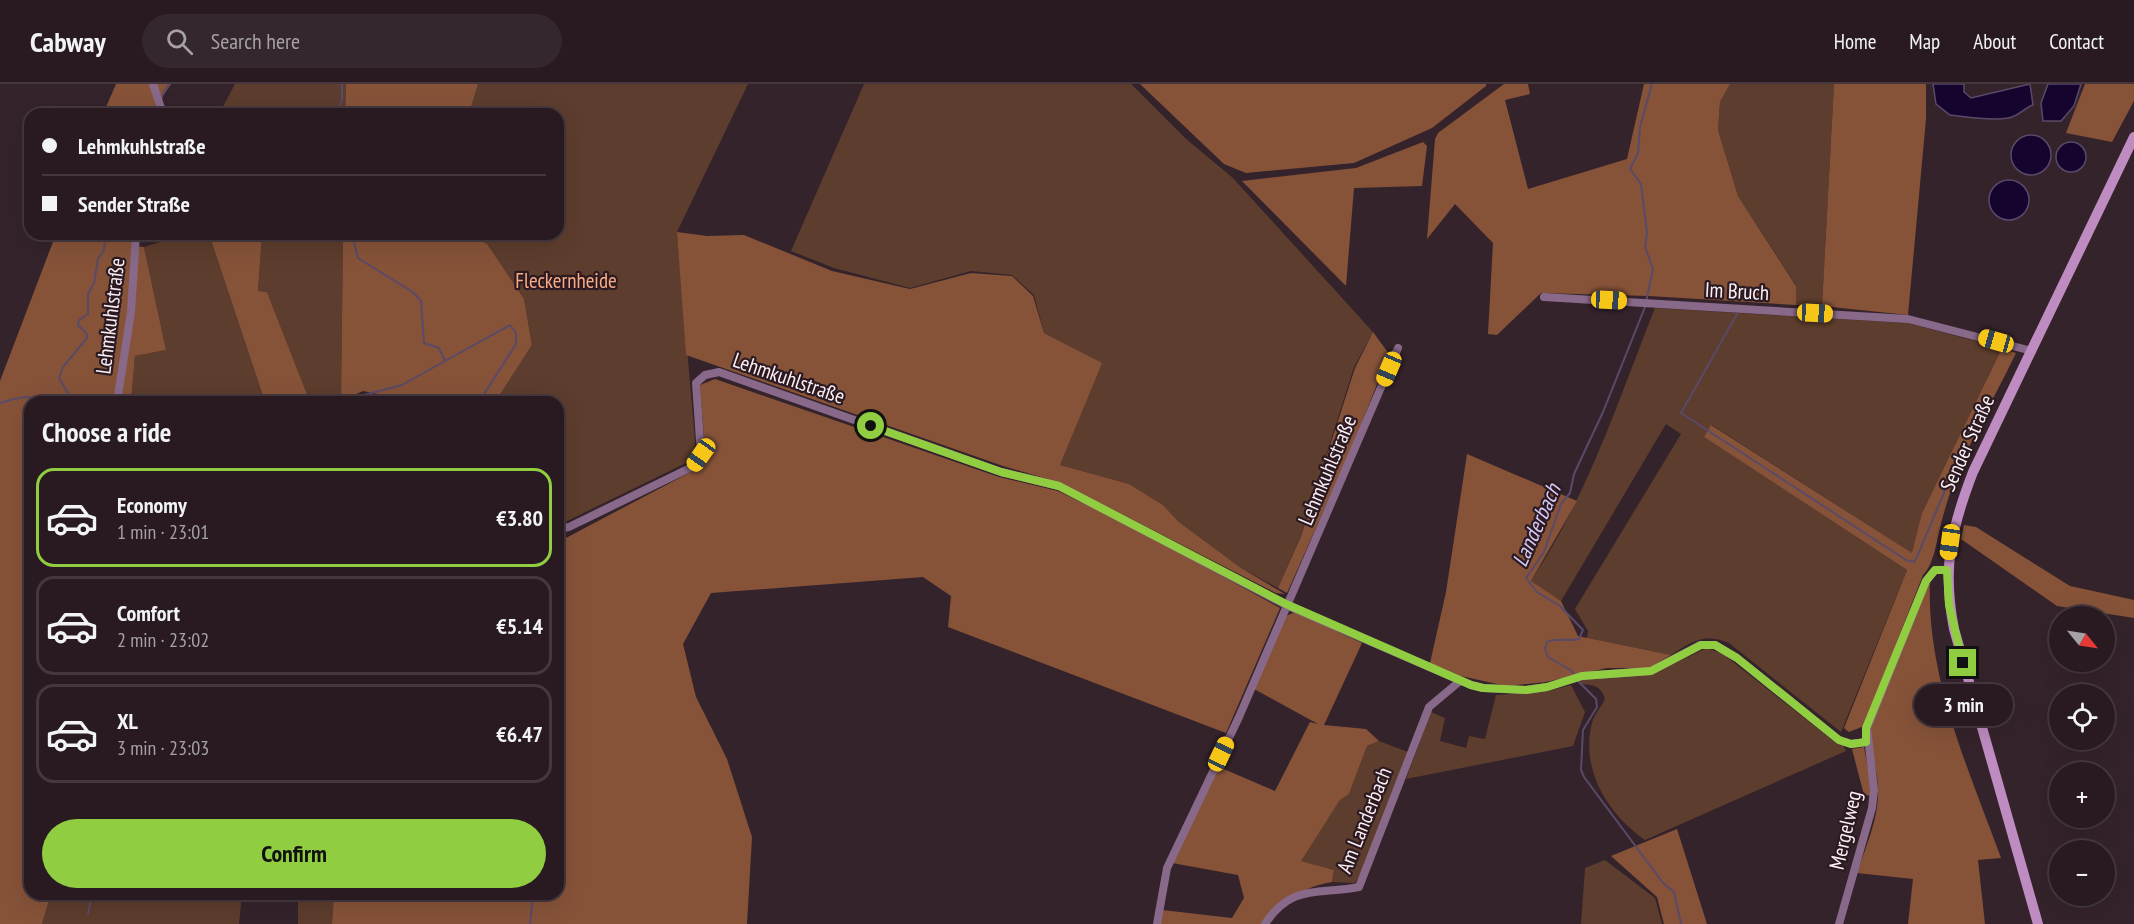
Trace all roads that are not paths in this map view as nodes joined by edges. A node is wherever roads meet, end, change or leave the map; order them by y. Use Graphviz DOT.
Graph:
graph roads {
  1 [pos="154,86"];
  2 [pos="162,108"];
  3 [pos="2134,137"];
  4 [pos="136,240"];
  5 [pos="1544,297"];
  6 [pos="1398,348"];
  7 [pos="2032,351"];
  8 [pos="118,396"];
  9 [pos="564,528"];
  10 [pos="1947,570"];
  11 [pos="1286,604"];
  12 [pos="1460,681"];
  13 [pos="1866,742"];
  14 [pos="1157,924"];
  15 [pos="1264,924"];
  16 [pos="1839,924"];
  17 [pos="2038,924"];
  1 -- 2 [label="street"];
  3 -- 7 [label="main road, Sender Straße"];
  4 -- 8 [label="street, Lehmkuhlstraße"];
  5 -- 7 [label="street, Im Bruch"];
  6 -- 11 [label="street, Lehmkuhlstraße"];
  7 -- 10 [label="main road, Sender Straße"];
  9 -- 11 [label="street, Lehmkuhlstraße"];
  10 -- 13 [label="street"];
  10 -- 17 [label="main road, Sender Straße"];
  11 -- 12 [label="street, Lehmkuhlstraße"];
  11 -- 14 [label="street, Lehmkuhlstraße"];
  12 -- 13 [label="street, Lehmkuhlstraße"];
  12 -- 15 [label="street, Am Landerbach"];
  13 -- 16 [label="street, Mergelweg"];
}
